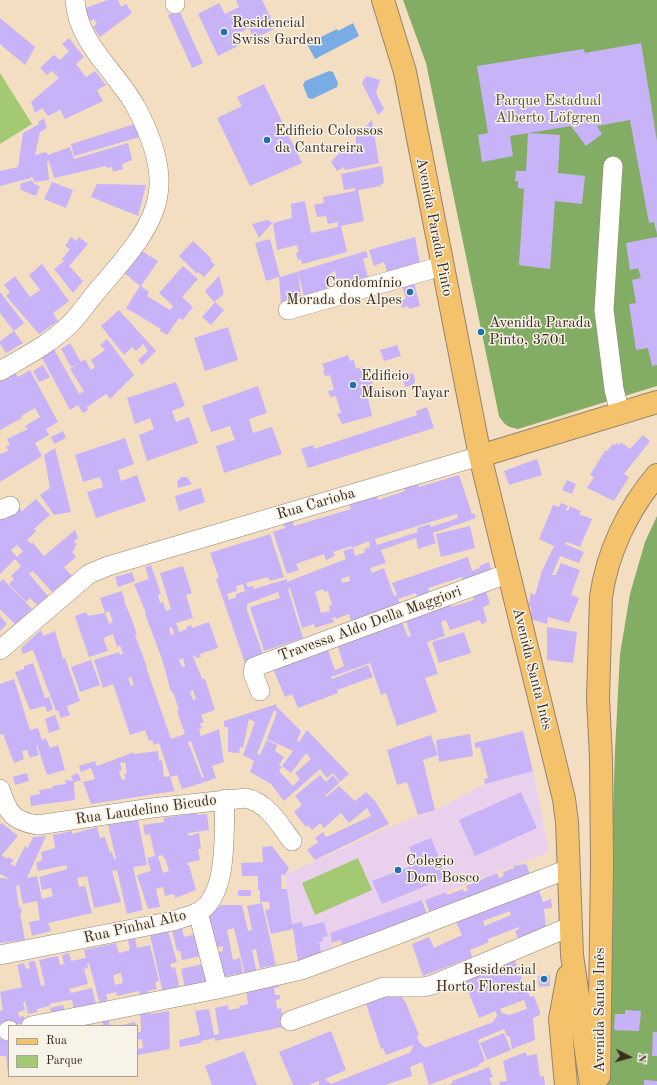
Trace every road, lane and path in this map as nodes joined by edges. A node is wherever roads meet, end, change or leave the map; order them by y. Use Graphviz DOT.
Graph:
graph roads {
  1 [pos="75,0"];
  2 [pos="383,0"];
  3 [pos="614,166"];
  4 [pos="442,266"];
  5 [pos="288,310"];
  6 [pos="0,371"];
  7 [pos="657,402"];
  8 [pos="620,414"];
  9 [pos="480,456"];
  10 [pos="657,475"];
  11 [pos="509,573"];
  12 [pos="0,650"];
  13 [pos="260,691"];
  14 [pos="0,789"];
  15 [pos="225,799"];
  16 [pos="292,841"];
  17 [pos="602,864"];
  18 [pos="568,876"];
  19 [pos="198,912"];
  20 [pos="562,930"];
  21 [pos="0,955"];
  22 [pos="572,955"];
  23 [pos="218,989"];
  24 [pos="560,1020"];
  25 [pos="290,1021"];
  26 [pos="36,1025"];
  27 [pos="566,1085"];
  28 [pos="591,1085"];
  29 [pos="599,1085"];
  1 -- 6 [label="street"];
  2 -- 4 [label="main road, Avenida Parada Pinto"];
  3 -- 8 [label="street"];
  4 -- 5 [label="street"];
  4 -- 9 [label="main road, Avenida Parada Pinto"];
  7 -- 8 [label="main road, Rua Carioba"];
  8 -- 9 [label="main road, Rua Carioba"];
  9 -- 11 [label="main road, Avenida Santa Inês"];
  9 -- 12 [label="street, Rua Carioba"];
  10 -- 17 [label="main road, Avenida Santa Inês"];
  11 -- 13 [label="street, Travessa Aldo Della Maggiori"];
  11 -- 18 [label="main road, Avenida Santa Inês"];
  14 -- 15 [label="street, Rua Laudelino Bicudo"];
  15 -- 16 [label="street, Rua Laudelino Bicudo"];
  15 -- 19 [label="street, Rua Pinhal Alto"];
  17 -- 22 [label="main road, Avenida Santa Inês"];
  17 -- 29 [label="main road, Avenida Santa Inês"];
  18 -- 20 [label="main road, Avenida Santa Inês"];
  18 -- 22 [label="main road, Avenida Santa Inês"];
  18 -- 23 [label="street"];
  19 -- 21 [label="street, Rua Pinhal Alto"];
  19 -- 23 [label="street"];
  20 -- 24 [label="main road, Avenida Santa Inês"];
  20 -- 25 [label="street"];
  22 -- 24 [label="main road, Avenida Santa Inês"];
  22 -- 28 [label="main road, Avenida Santa Inês"];
  23 -- 26 [label="street"];
  24 -- 27 [label="main road, Avenida Santa Inês"];
}
